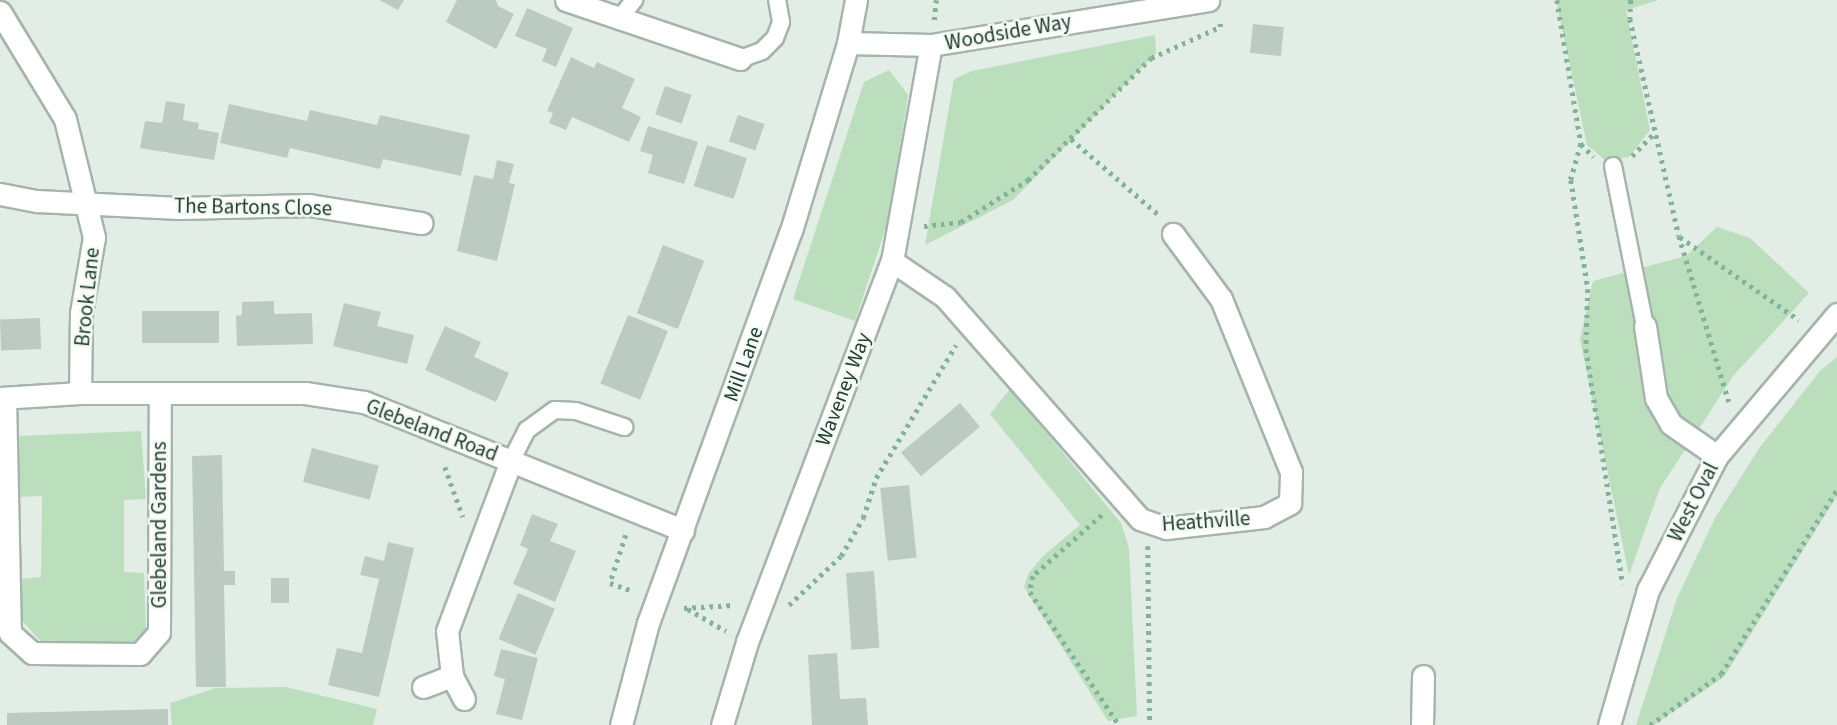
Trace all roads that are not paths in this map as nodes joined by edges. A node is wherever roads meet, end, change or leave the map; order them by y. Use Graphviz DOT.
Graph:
graph roads {
  1 [pos="566,0"];
  2 [pos="634,0"];
  3 [pos="777,0"];
  4 [pos="856,0"];
  5 [pos="1214,7"];
  6 [pos="0,12"];
  7 [pos="620,18"];
  8 [pos="848,43"];
  9 [pos="931,45"];
  10 [pos="740,59"];
  11 [pos="1614,166"];
  12 [pos="0,194"];
  13 [pos="83,201"];
  14 [pos="422,223"];
  15 [pos="1173,234"];
  16 [pos="892,261"];
  17 [pos="1837,314"];
  18 [pos="1645,326"];
  19 [pos="80,393"];
  20 [pos="160,394"];
  21 [pos="3,398"];
  22 [pos="624,427"];
  23 [pos="1717,456"];
  24 [pos="511,461"];
  25 [pos="683,530"];
  26 [pos="452,676"];
  27 [pos="1423,676"];
  28 [pos="423,687"];
  29 [pos="464,699"];
  30 [pos="621,725"];
  31 [pos="722,725"];
  32 [pos="1422,725"];
  33 [pos="1609,725"];
  1 -- 7 [label="street"];
  2 -- 7 [label="lane"];
  3 -- 10 [label="lane"];
  4 -- 8 [label="street, Mill Lane"];
  5 -- 9 [label="street, Woodside Way"];
  6 -- 13 [label="street, Brook Lane"];
  7 -- 10 [label="street"];
  8 -- 9 [label="street, Woodside Way"];
  8 -- 25 [label="street, Mill Lane"];
  9 -- 16 [label="street, Waveney Way"];
  11 -- 18 [label="lane"];
  12 -- 13 [label="street"];
  13 -- 14 [label="street, The Bartons Close"];
  13 -- 19 [label="street, Brook Lane"];
  15 -- 16 [label="street, Heathville"];
  16 -- 31 [label="street, Waveney Way"];
  17 -- 23 [label="street, West Oval"];
  18 -- 23 [label="street"];
  19 -- 20 [label="street, Glebeland Road"];
  19 -- 21 [label="street, Glebeland Road"];
  20 -- 21 [label="street, Glebeland Gardens"];
  20 -- 24 [label="street, Glebeland Road"];
  22 -- 24 [label="lane"];
  23 -- 33 [label="street, West Oval"];
  24 -- 25 [label="street, Glebeland Road"];
  24 -- 26 [label="street"];
  25 -- 30 [label="street, Mill Lane"];
  26 -- 28 [label="street"];
  26 -- 29 [label="street"];
  27 -- 32 [label="street"];
}
